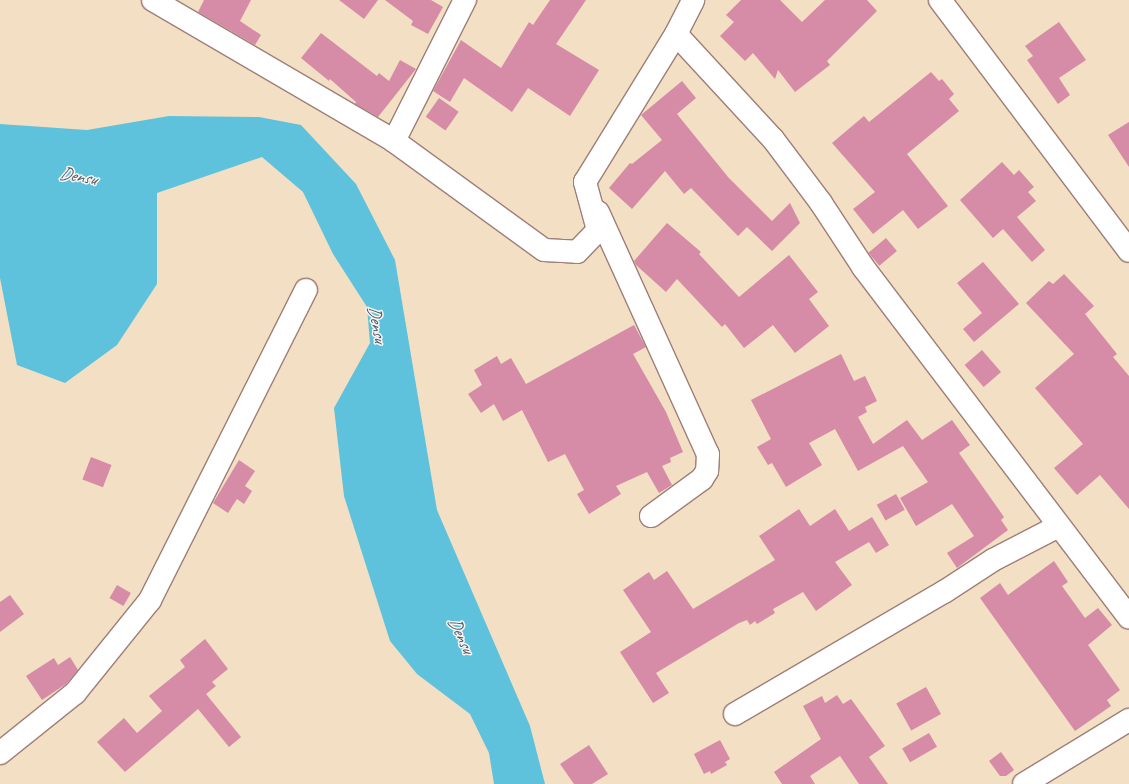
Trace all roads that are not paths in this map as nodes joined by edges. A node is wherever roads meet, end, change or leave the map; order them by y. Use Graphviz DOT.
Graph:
graph roads {
  1 [pos="153,0"];
  2 [pos="465,0"];
  3 [pos="693,0"];
  4 [pos="940,0"];
  5 [pos="676,34"];
  6 [pos="394,141"];
  7 [pos="585,182"];
  8 [pos="1129,251"];
  9 [pos="306,290"];
  10 [pos="651,516"];
  11 [pos="1059,526"];
  12 [pos="1129,617"];
  13 [pos="735,714"];
  14 [pos="1129,720"];
  15 [pos="2,749"];
  16 [pos="1024,784"];
  1 -- 6 [label="street"];
  2 -- 6 [label="street"];
  3 -- 5 [label="street"];
  4 -- 8 [label="street"];
  5 -- 7 [label="street"];
  5 -- 11 [label="street"];
  6 -- 7 [label="street"];
  7 -- 10 [label="street"];
  9 -- 15 [label="street"];
  11 -- 12 [label="street"];
  11 -- 13 [label="street"];
  14 -- 16 [label="street"];
}
